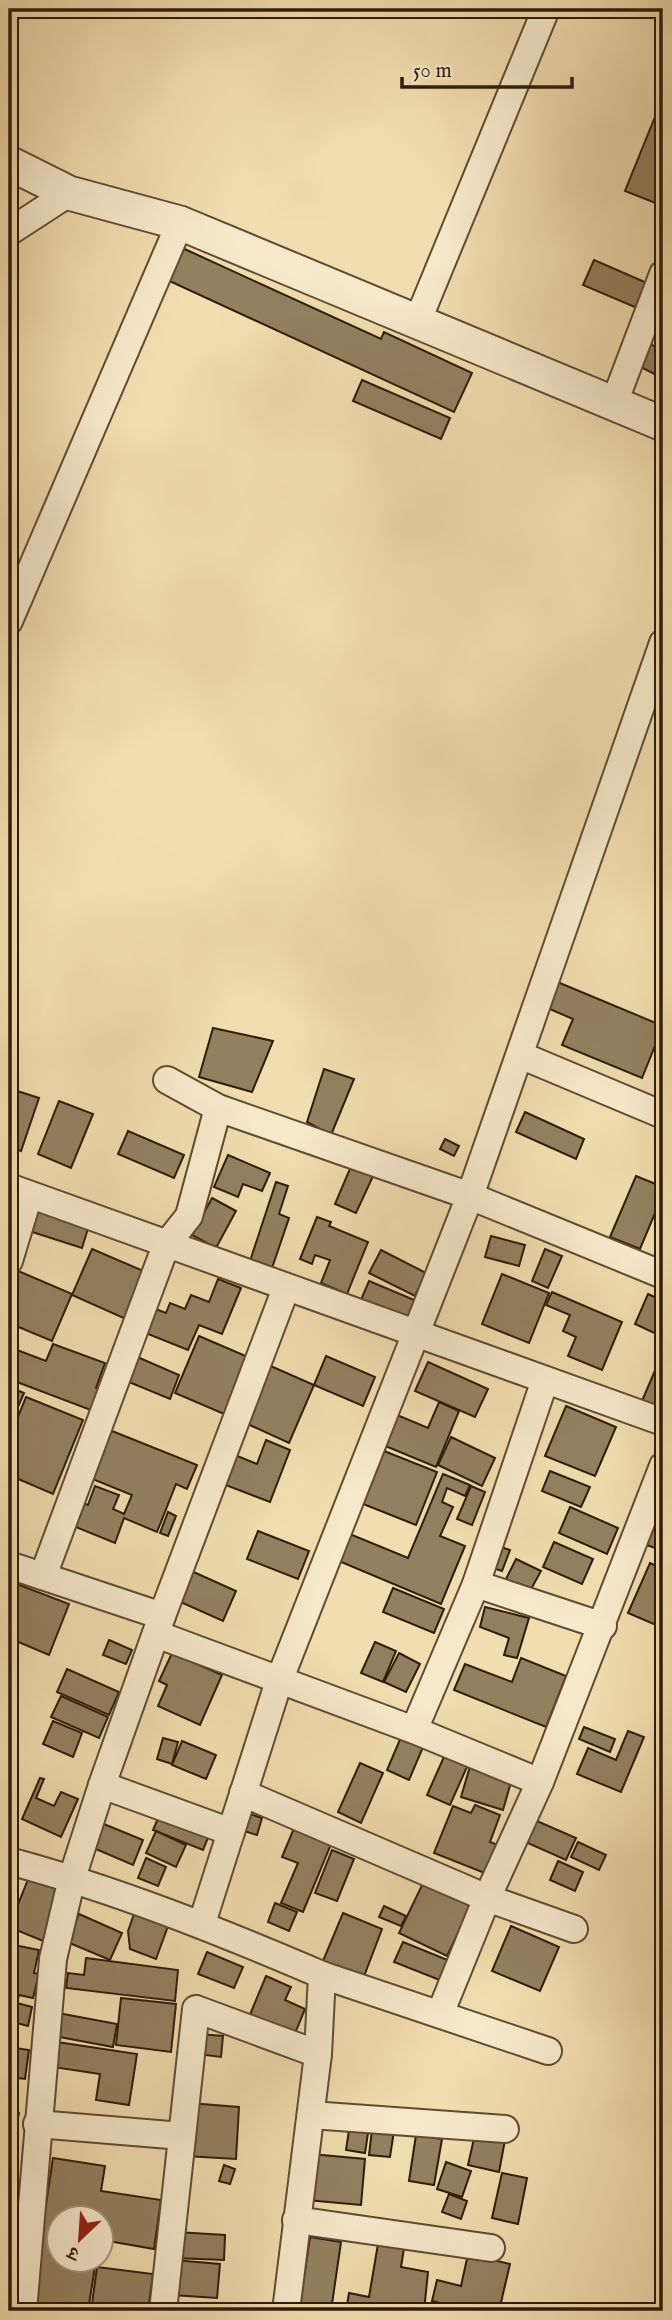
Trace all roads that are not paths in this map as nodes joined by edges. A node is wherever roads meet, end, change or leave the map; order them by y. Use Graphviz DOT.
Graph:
graph roads {
  1 [pos="546,9"];
  2 [pos="9,163"];
  3 [pos="69,193"];
  4 [pos="180,223"];
  5 [pos="9,232"];
  6 [pos="663,274"];
  7 [pos="418,320"];
  8 [pos="614,403"];
  9 [pos="663,424"];
  10 [pos="12,606"];
  11 [pos="663,643"];
  12 [pos="520,1055"];
  13 [pos="167,1080"];
  14 [pos="218,1108"];
  15 [pos="663,1115"];
  16 [pos="19,1191"];
  17 [pos="470,1196"];
  18 [pos="166,1245"];
  19 [pos="9,1261"];
  20 [pos="663,1275"];
  21 [pos="286,1289"];
  22 [pos="415,1334"];
  23 [pos="545,1380"];
  24 [pos="663,1422"];
  25 [pos="663,1466"];
  26 [pos="9,1565"];
  27 [pos="43,1576"];
  28 [pos="476,1584"];
  29 [pos="159,1625"];
  30 [pos="603,1626"];
  31 [pos="279,1681"];
  32 [pos="414,1730"];
  33 [pos="540,1782"];
  34 [pos="102,1785"];
  35 [pos="243,1793"];
  36 [pos="231,1832"];
  37 [pos="9,1861"];
  38 [pos="72,1878"];
  39 [pos="487,1898"];
  40 [pos="202,1923"];
  41 [pos="574,1929"];
  42 [pos="322,1975"];
  43 [pos="440,2014"];
  44 [pos="548,2051"];
  45 [pos="318,2054"];
  46 [pos="311,2115"];
  47 [pos="37,2124"];
  48 [pos="505,2129"];
  49 [pos="182,2136"];
  50 [pos="296,2220"];
  51 [pos="491,2248"];
  52 [pos="23,2311"];
  53 [pos="163,2311"];
  54 [pos="286,2311"];
  1 -- 7 [label="street"];
  2 -- 3 [label="street"];
  3 -- 4 [label="street"];
  3 -- 5 [label="street"];
  4 -- 7 [label="street"];
  4 -- 10 [label="street"];
  6 -- 8 [label="street"];
  7 -- 8 [label="street"];
  8 -- 9 [label="street"];
  11 -- 12 [label="street"];
  12 -- 15 [label="street"];
  12 -- 17 [label="street"];
  13 -- 14 [label="street"];
  14 -- 17 [label="street"];
  14 -- 18 [label="street"];
  16 -- 18 [label="street"];
  16 -- 19 [label="street"];
  17 -- 20 [label="street"];
  17 -- 22 [label="street"];
  18 -- 21 [label="street"];
  18 -- 27 [label="street"];
  21 -- 22 [label="street"];
  21 -- 29 [label="street"];
  22 -- 23 [label="street"];
  22 -- 31 [label="street"];
  23 -- 24 [label="street"];
  23 -- 28 [label="street"];
  25 -- 30 [label="street"];
  26 -- 27 [label="street"];
  27 -- 29 [label="street"];
  28 -- 30 [label="street"];
  28 -- 32 [label="street"];
  29 -- 31 [label="street"];
  29 -- 34 [label="street"];
  30 -- 33 [label="street"];
  31 -- 32 [label="street"];
  31 -- 35 [label="street"];
  32 -- 33 [label="street"];
  33 -- 39 [label="street"];
  34 -- 36 [label="street"];
  34 -- 38 [label="street"];
  35 -- 36 [label="street"];
  35 -- 39 [label="street"];
  36 -- 40 [label="street"];
  37 -- 38 [label="street"];
  38 -- 40 [label="street"];
  38 -- 47 [label="street"];
  39 -- 41 [label="street"];
  39 -- 43 [label="street"];
  40 -- 42 [label="street"];
  42 -- 43 [label="street"];
  42 -- 45 [label="street"];
  43 -- 44 [label="street"];
  45 -- 46 [label="street"];
  45 -- 49 [label="street"];
  46 -- 48 [label="street"];
  46 -- 50 [label="street"];
  47 -- 49 [label="street"];
  47 -- 52 [label="street"];
  49 -- 53 [label="street"];
  50 -- 51 [label="street"];
  50 -- 54 [label="street"];
}
